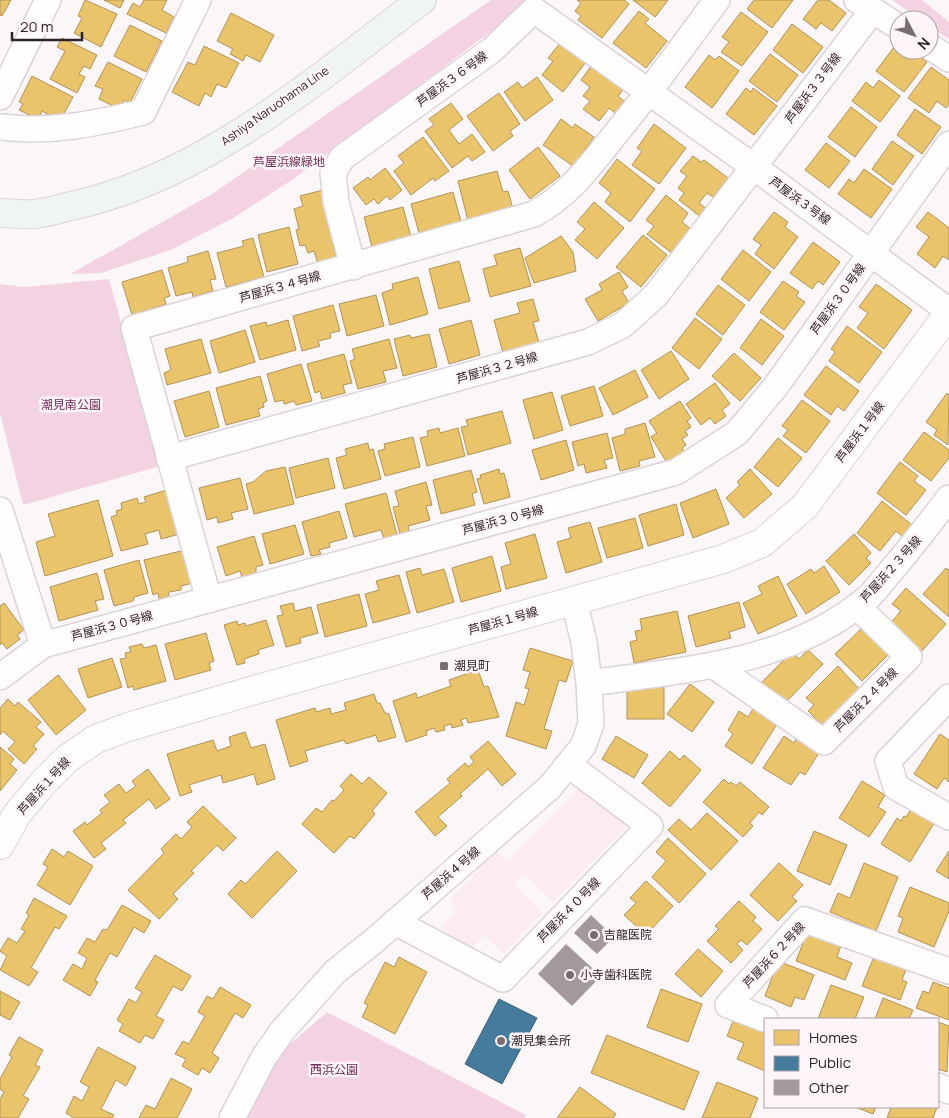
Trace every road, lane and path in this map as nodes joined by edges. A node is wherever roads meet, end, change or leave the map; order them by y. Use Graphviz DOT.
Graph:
graph roads {
  1 [pos="48,0"];
  2 [pos="198,0"];
  3 [pos="422,0"];
  4 [pos="717,0"];
  5 [pos="865,5"];
  6 [pos="889,21"];
  7 [pos="649,93"];
  8 [pos="0,97"];
  9 [pos="0,127"];
  10 [pos="949,144"];
  11 [pos="754,167"];
  12 [pos="0,213"];
  13 [pos="871,253"];
  14 [pos="353,267"];
  15 [pos="949,312"];
  16 [pos="170,458"];
  17 [pos="949,498"];
  18 [pos="0,510"];
  19 [pos="209,600"];
  20 [pos="574,601"];
  21 [pos="857,606"];
  22 [pos="43,645"];
  23 [pos="714,666"];
  24 [pos="0,677"];
  25 [pos="589,682"];
  26 [pos="949,697"];
  27 [pos="569,765"];
  28 [pos="949,817"];
  29 [pos="0,845"];
  30 [pos="395,922"];
  31 [pos="949,971"];
  32 [pos="764,1019"];
  33 [pos="232,1118"];
  1 -- 8 [label="street"];
  2 -- 9 [label="street"];
  3 -- 12 [label="main road, Ashiya Naruohama Line"];
  4 -- 7 [label="street, 芦屋浜３４号線"];
  5 -- 6 [label="street"];
  5 -- 11 [label="street, 芦屋浜３３号線"];
  7 -- 11 [label="street, 芦屋浜３号線"];
  7 -- 14 [label="street, 芦屋浜３４号線"];
  7 -- 14 [label="street, 芦屋浜３６号線"];
  10 -- 13 [label="street, 芦屋浜３０号線"];
  11 -- 13 [label="street, 芦屋浜３号線"];
  11 -- 16 [label="street, 芦屋浜３２号線"];
  13 -- 15 [label="street, 芦屋浜３号線"];
  13 -- 19 [label="street, 芦屋浜３０号線"];
  14 -- 16 [label="street, 芦屋浜３４号線"];
  15 -- 20 [label="street, 芦屋浜１号線"];
  16 -- 19 [label="street, 芦屋浜３４号線"];
  17 -- 21 [label="street, 芦屋浜２３号線"];
  18 -- 22 [label="street"];
  19 -- 22 [label="street, 芦屋浜３０号線"];
  20 -- 25 [label="street, 芦屋浜４号線"];
  20 -- 29 [label="street, 芦屋浜１号線"];
  21 -- 23 [label="street, 芦屋浜２３号線"];
  21 -- 23 [label="street, 芦屋浜２４号線"];
  22 -- 24 [label="street"];
  23 -- 25 [label="street, 芦屋浜２３号線"];
  25 -- 27 [label="street, 芦屋浜４号線"];
  26 -- 28 [label="street"];
  27 -- 30 [label="street, 芦屋浜４号線"];
  27 -- 30 [label="street, 芦屋浜４０号線"];
  30 -- 33 [label="street, 芦屋浜４号線"];
  31 -- 32 [label="street, 芦屋浜６２号線"];
}
